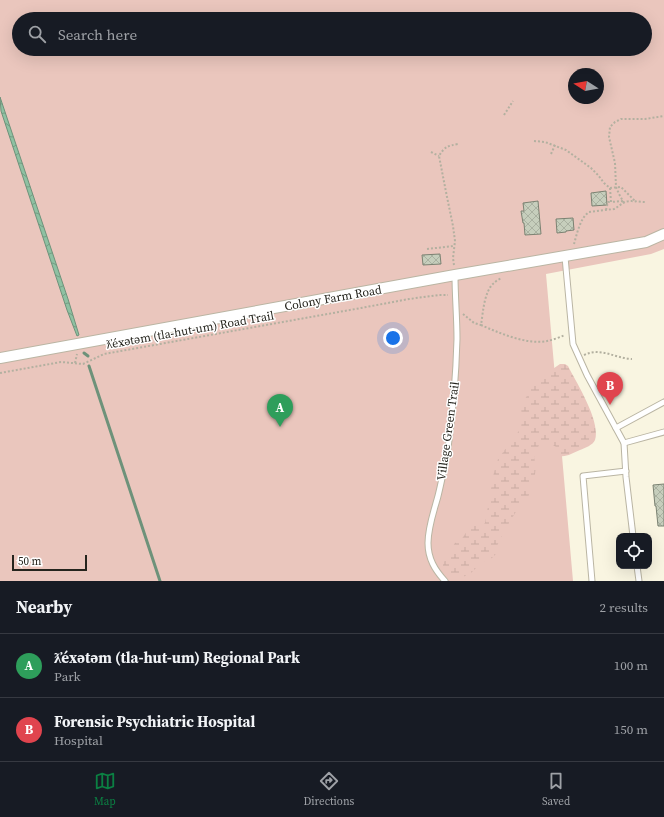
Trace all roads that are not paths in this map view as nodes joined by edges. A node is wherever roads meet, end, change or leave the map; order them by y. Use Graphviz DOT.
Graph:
graph roads {
  1 [pos="664,234"];
  2 [pos="565,257"];
  3 [pos="455,275"];
  4 [pos="0,358"];
  5 [pos="664,402"];
  6 [pos="616,428"];
  7 [pos="664,432"];
  8 [pos="624,443"];
  9 [pos="626,471"];
  10 [pos="633,533"];
  11 [pos="637,569"];
  12 [pos="445,581"];
  13 [pos="592,581"];
  14 [pos="639,581"];
  1 -- 2 [label="street, Colony Farm Road"];
  2 -- 3 [label="street, Colony Farm Road"];
  2 -- 6 [label="lane"];
  3 -- 4 [label="street, Colony Farm Road"];
  3 -- 12 [label="lane, Village Green Trail"];
  5 -- 6 [label="lane"];
  6 -- 8 [label="lane"];
  7 -- 8 [label="lane"];
  8 -- 9 [label="lane"];
  9 -- 10 [label="lane"];
  9 -- 13 [label="lane"];
  11 -- 14 [label="lane"];
}
